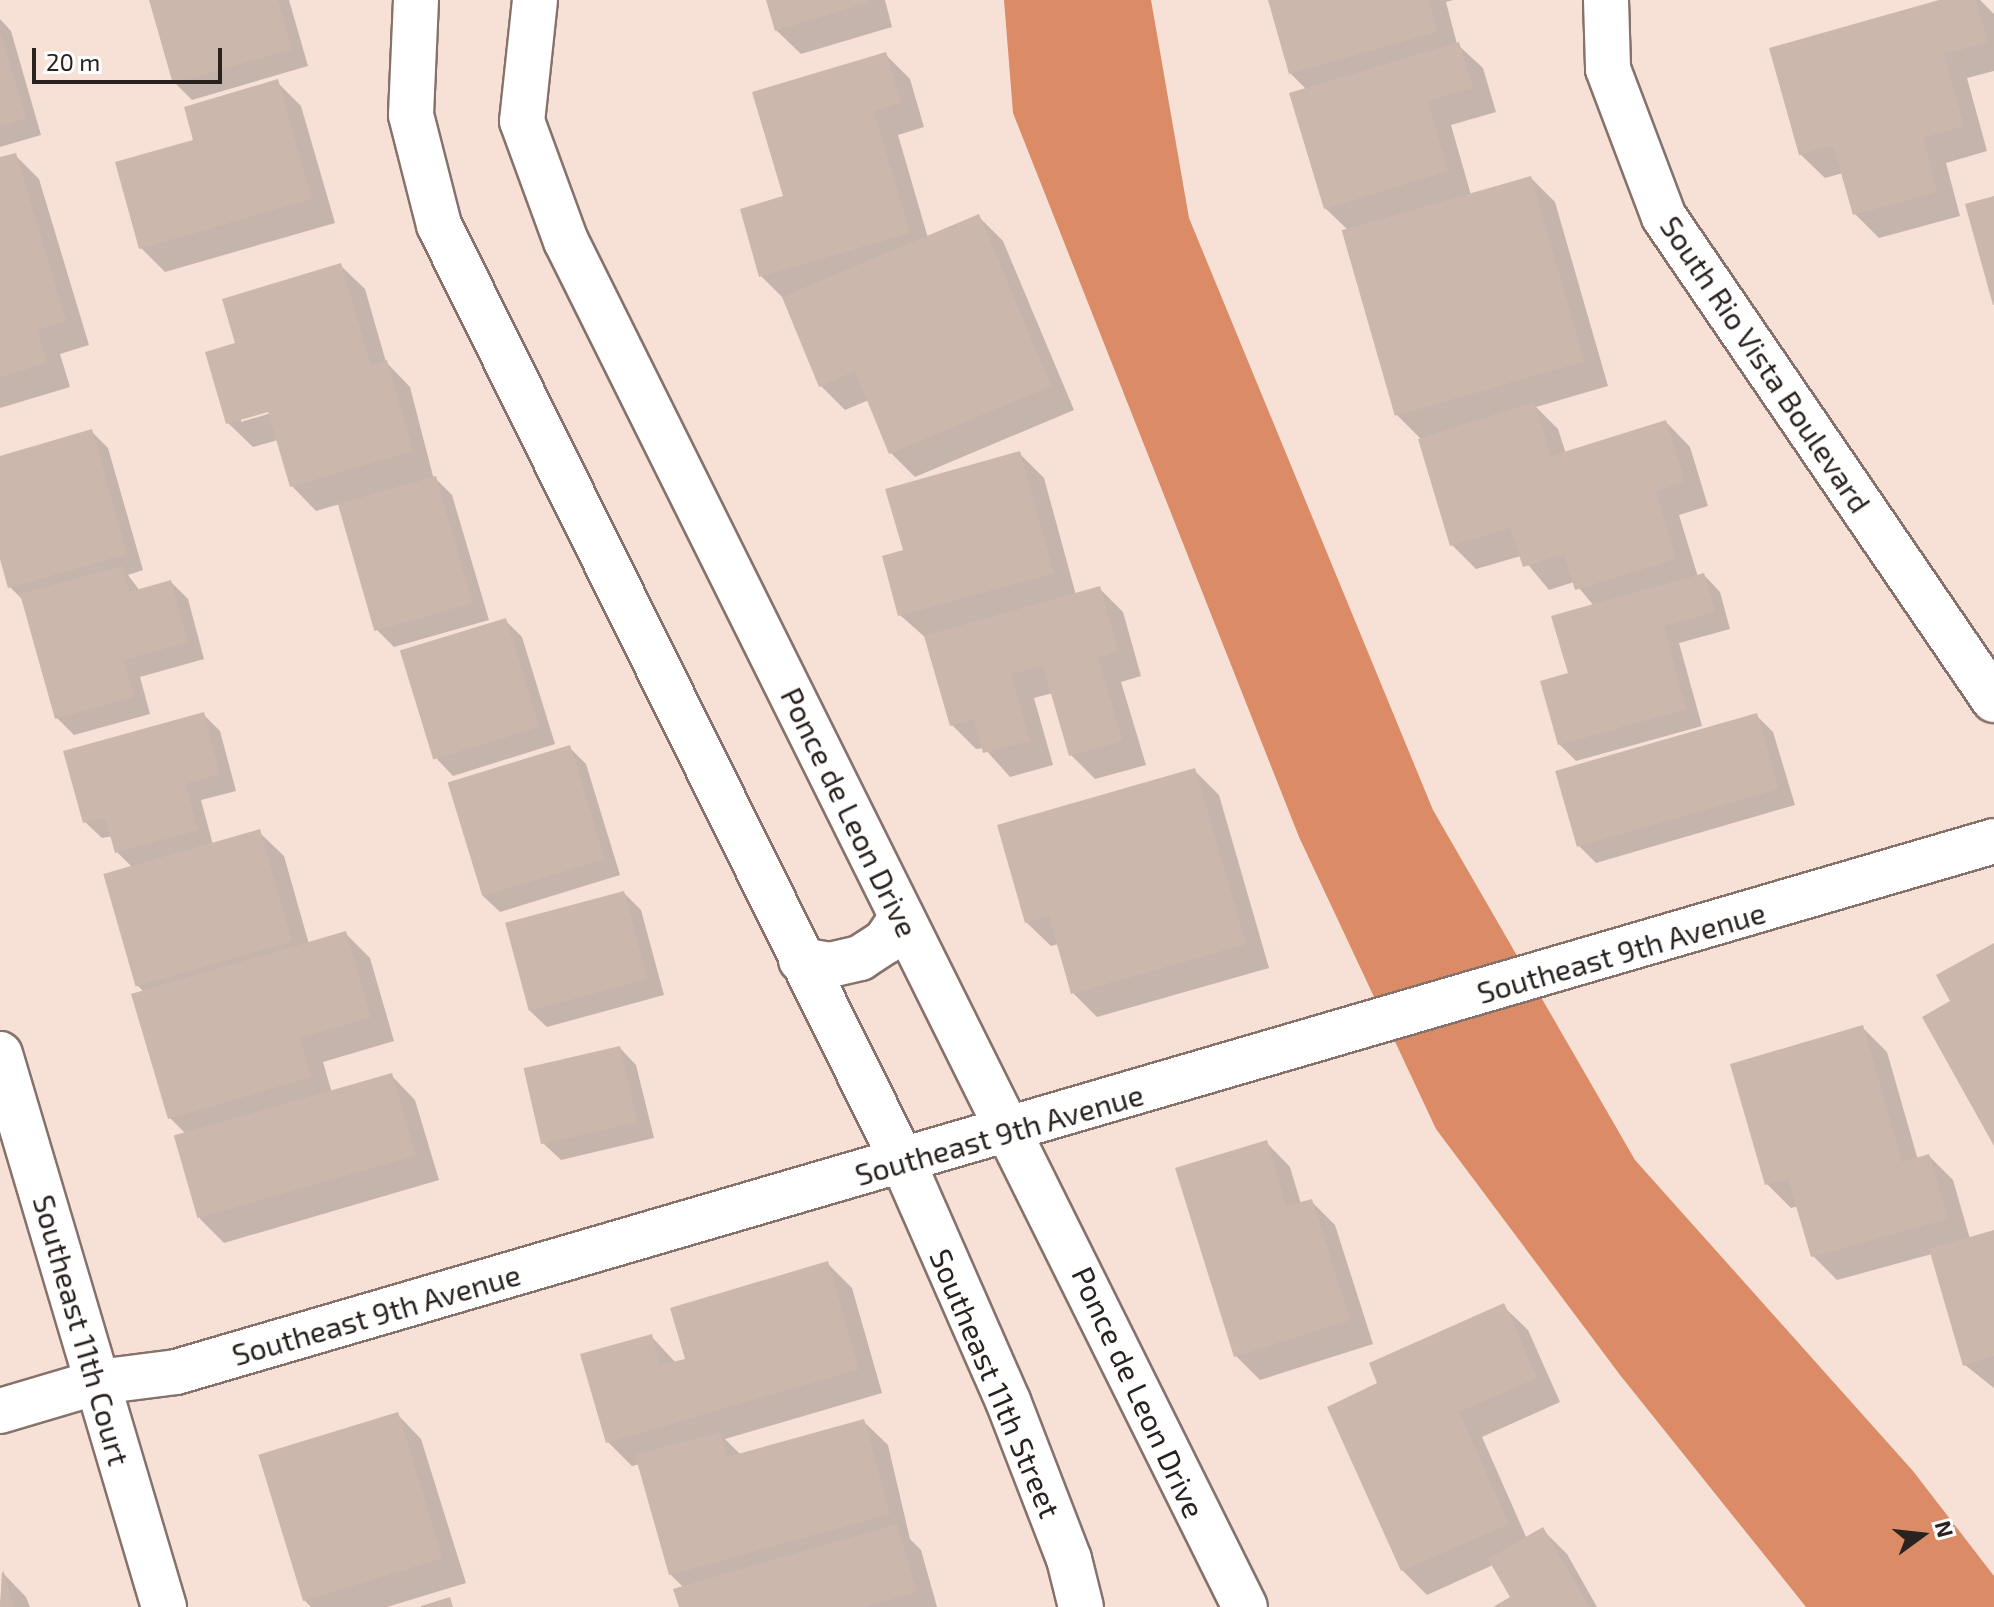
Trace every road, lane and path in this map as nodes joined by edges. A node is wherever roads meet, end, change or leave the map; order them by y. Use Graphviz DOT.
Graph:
graph roads {
  1 [pos="416,0"];
  2 [pos="535,0"];
  3 [pos="1606,0"];
  4 [pos="1994,700"];
  5 [pos="1994,841"];
  6 [pos="902,917"];
  7 [pos="801,960"];
  8 [pos="0,1054"];
  9 [pos="1011,1130"];
  10 [pos="903,1162"];
  11 [pos="98,1382"];
  12 [pos="0,1411"];
  13 [pos="164,1607"];
  14 [pos="1081,1607"];
  15 [pos="1245,1607"];
  1 -- 7 [label="street"];
  2 -- 6 [label="street, Ponce de Leon Drive"];
  3 -- 4 [label="street, South Rio Vista Boulevard"];
  5 -- 9 [label="street, Southeast 9th Avenue"];
  6 -- 7 [label="street"];
  6 -- 9 [label="street, Ponce de Leon Drive"];
  7 -- 10 [label="street"];
  8 -- 11 [label="street, Southeast 11th Court"];
  9 -- 10 [label="street, Southeast 9th Avenue"];
  9 -- 15 [label="street, Ponce de Leon Drive"];
  10 -- 11 [label="street, Southeast 9th Avenue"];
  10 -- 14 [label="street, Southeast 11th Street"];
  11 -- 12 [label="street, Southeast 9th Avenue"];
  11 -- 13 [label="street, Southeast 11th Court"];
}
